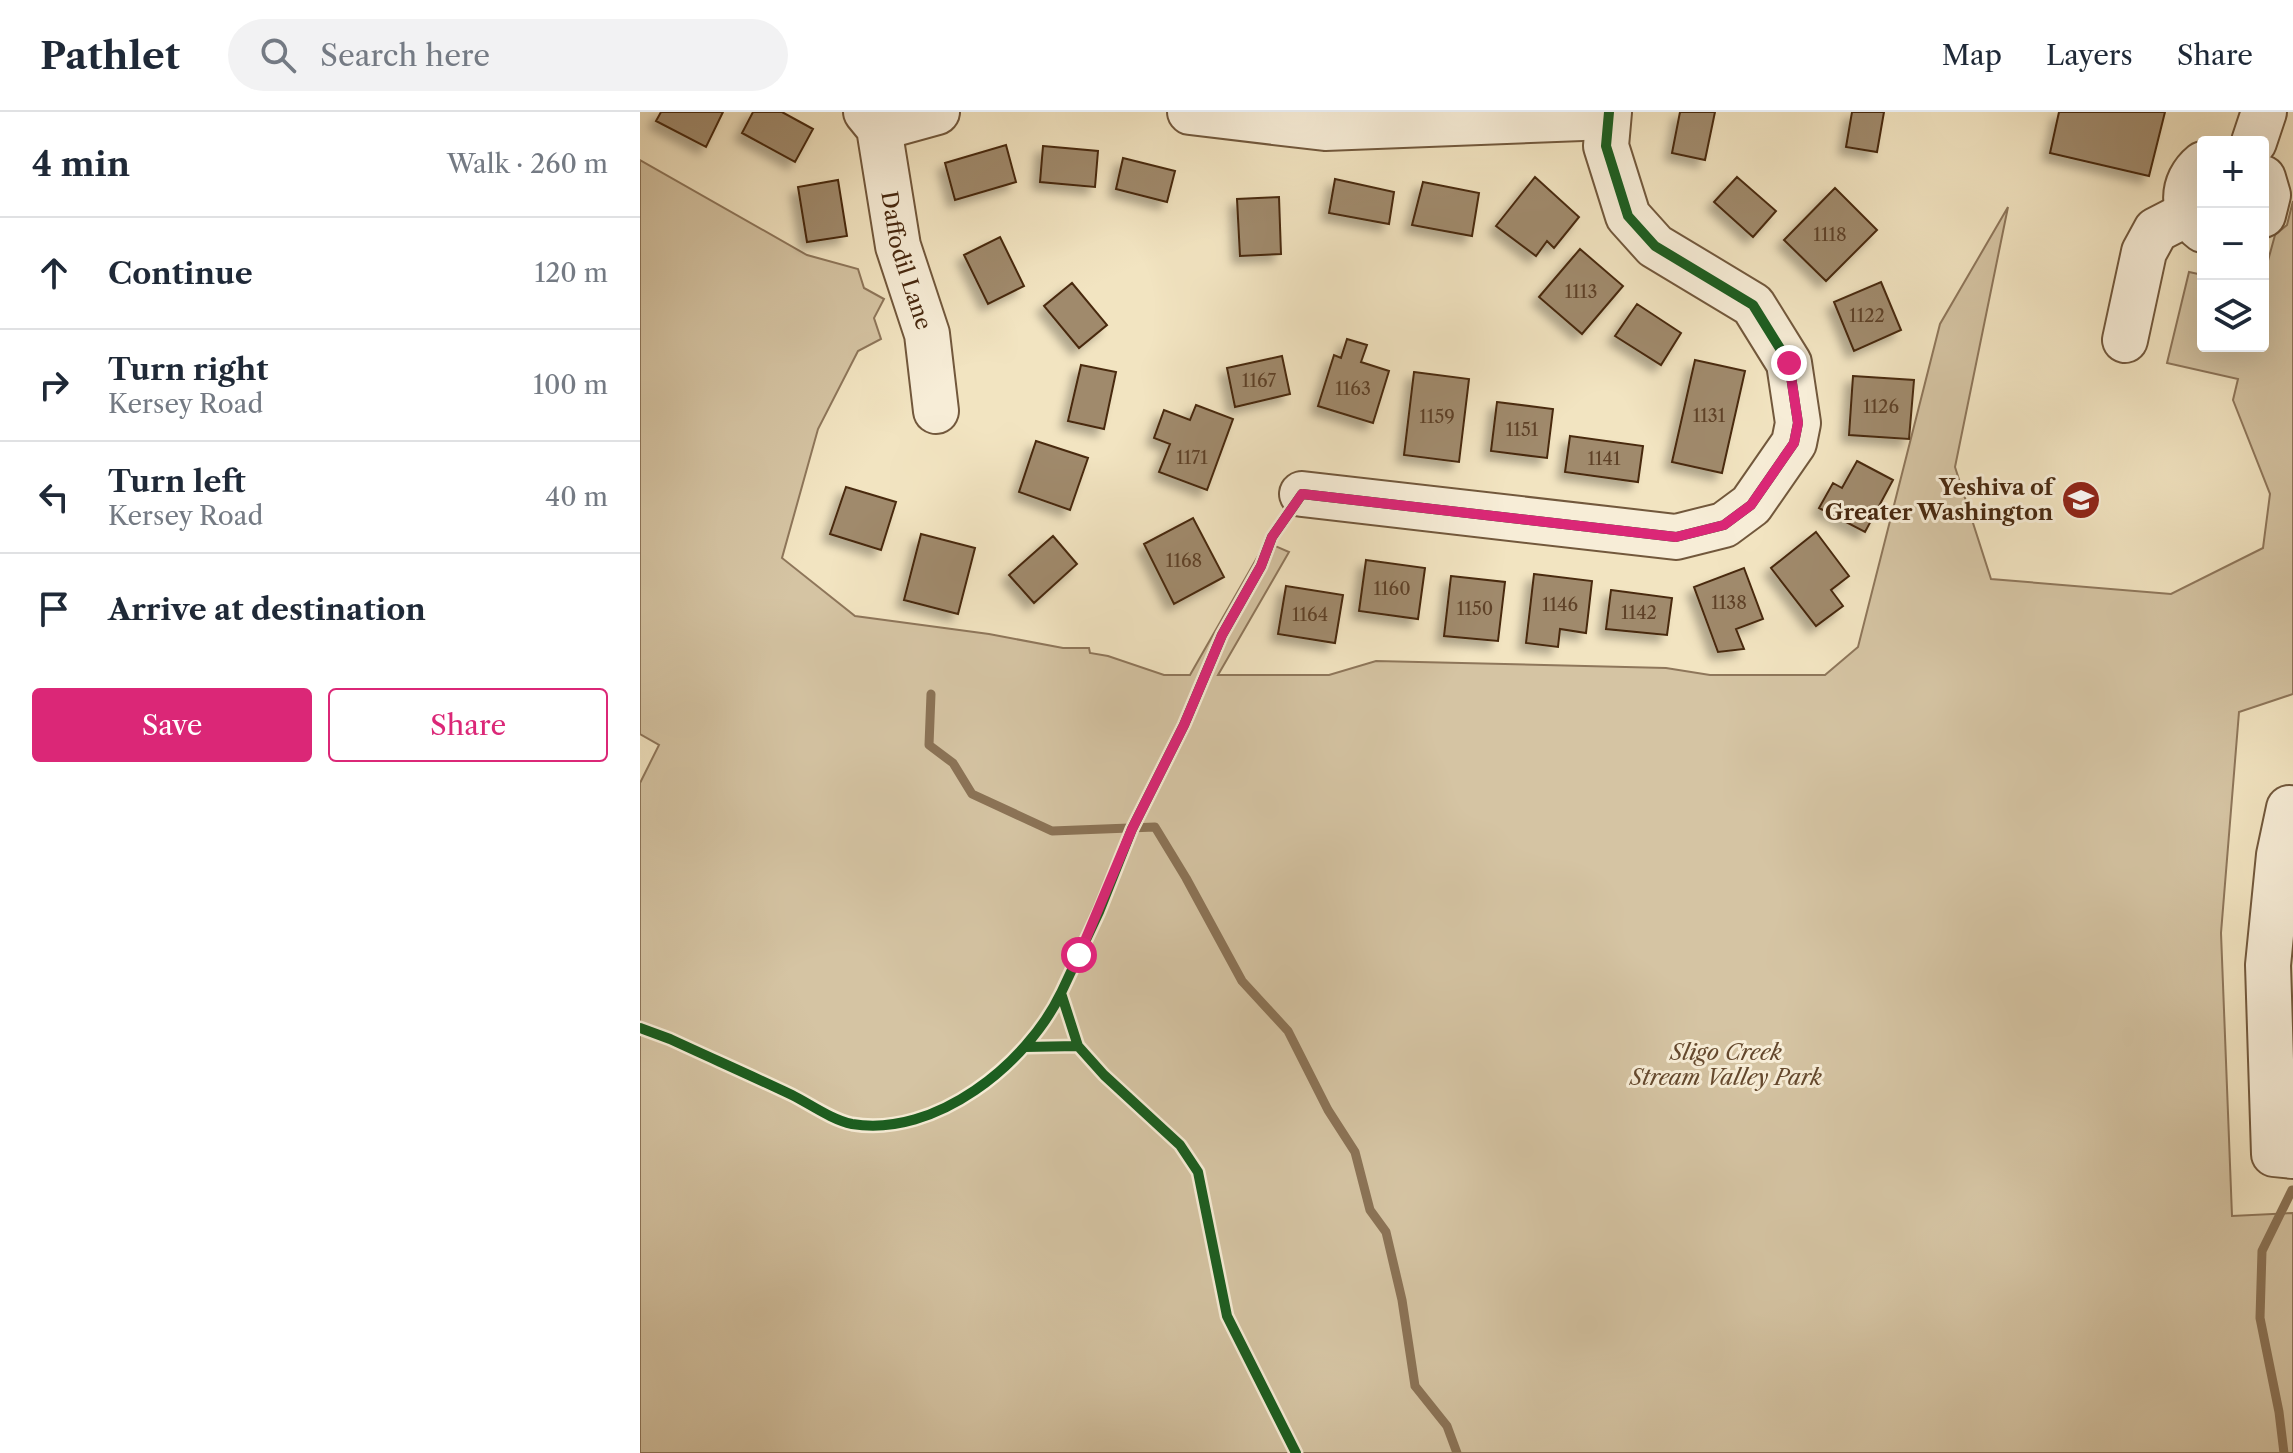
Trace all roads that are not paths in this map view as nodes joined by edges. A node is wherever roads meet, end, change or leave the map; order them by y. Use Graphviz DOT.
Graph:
graph roads {
  1 [pos="937,112"];
  2 [pos="1190,112"];
  3 [pos="2264,112"];
  4 [pos="1242,115"];
  5 [pos="1609,115"];
  6 [pos="873,120"];
  7 [pos="2256,136"];
  8 [pos="2197,170"];
  9 [pos="2196,222"];
  10 [pos="2125,340"];
  11 [pos="936,411"];
  12 [pos="1302,494"];
  13 [pos="2293,809"];
  14 [pos="2293,1156"];
  1 -- 6 [label="street"];
  2 -- 4 [label="street"];
  3 -- 7 [label="street"];
  4 -- 5 [label="street"];
  5 -- 12 [label="street"];
  6 -- 11 [label="street, Daffodil Lane"];
  8 -- 9 [label="street"];
  9 -- 10 [label="street"];
  13 -- 14 [label="street"];
}
